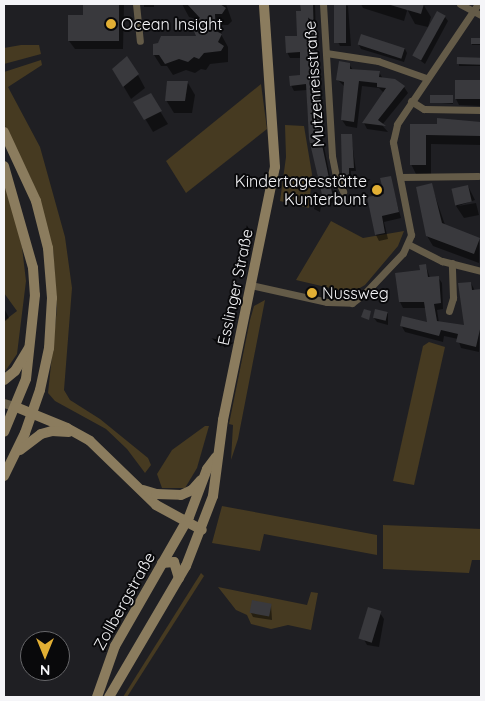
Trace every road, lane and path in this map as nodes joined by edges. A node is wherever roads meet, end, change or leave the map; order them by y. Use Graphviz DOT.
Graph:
graph roads {
  1 [pos="136,4"];
  2 [pos="264,4"];
  3 [pos="323,4"];
  4 [pos="460,4"];
  5 [pos="476,7"];
  6 [pos="481,15"];
  7 [pos="140,41"];
  8 [pos="326,53"];
  9 [pos="426,78"];
  10 [pos="411,101"];
  11 [pos="481,110"];
  12 [pos="4,132"];
  13 [pos="4,166"];
  14 [pos="478,176"];
  15 [pos="400,177"];
  16 [pos="343,191"];
  17 [pos="408,244"];
  18 [pos="452,263"];
  19 [pos="481,271"];
  20 [pos="251,285"];
  21 [pos="449,311"];
  22 [pos="31,341"];
  23 [pos="4,380"];
  24 [pos="4,403"];
  25 [pos="16,407"];
  26 [pos="32,413"];
  27 [pos="4,432"];
  28 [pos="80,434"];
  29 [pos="216,456"];
  30 [pos="14,457"];
  31 [pos="205,475"];
  32 [pos="4,476"];
  33 [pos="137,487"];
  34 [pos="186,523"];
  35 [pos="202,530"];
  36 [pos="162,563"];
  37 [pos="179,578"];
  38 [pos="97,697"];
  39 [pos="109,697"];
  1 -- 7 [label="street"];
  2 -- 20 [label="main road, Esslinger Straße"];
  3 -- 8 [label="street, Mutzenreisstraße"];
  4 -- 5 [label="street"];
  5 -- 6 [label="street"];
  5 -- 9 [label="street"];
  8 -- 9 [label="street"];
  8 -- 16 [label="street, Mutzenreisstraße"];
  9 -- 10 [label="street"];
  10 -- 11 [label="street"];
  10 -- 15 [label="street"];
  12 -- 26 [label="main road"];
  13 -- 22 [label="main road"];
  14 -- 15 [label="street"];
  15 -- 17 [label="street"];
  17 -- 18 [label="street"];
  17 -- 20 [label="street"];
  18 -- 19 [label="street"];
  18 -- 21 [label="street"];
  20 -- 29 [label="main road, Esslinger Straße"];
  22 -- 23 [label="main road"];
  22 -- 25 [label="main road"];
  24 -- 25 [label="street"];
  25 -- 26 [label="main road"];
  25 -- 27 [label="main road"];
  26 -- 28 [label="main road"];
  26 -- 30 [label="main road"];
  28 -- 30 [label="main road"];
  28 -- 33 [label="main road"];
  29 -- 31 [label="main road, Esslinger Straße"];
  29 -- 35 [label="main road, Esslinger Straße"];
  30 -- 32 [label="main road"];
  31 -- 33 [label="main road"];
  31 -- 34 [label="main road, Esslinger Straße"];
  33 -- 34 [label="main road"];
  34 -- 35 [label="main road"];
  34 -- 36 [label="main road, Zollbergstraße"];
  35 -- 37 [label="main road"];
  36 -- 37 [label="main road"];
  36 -- 38 [label="main road, Zollbergstraße"];
  37 -- 39 [label="main road"];
}
